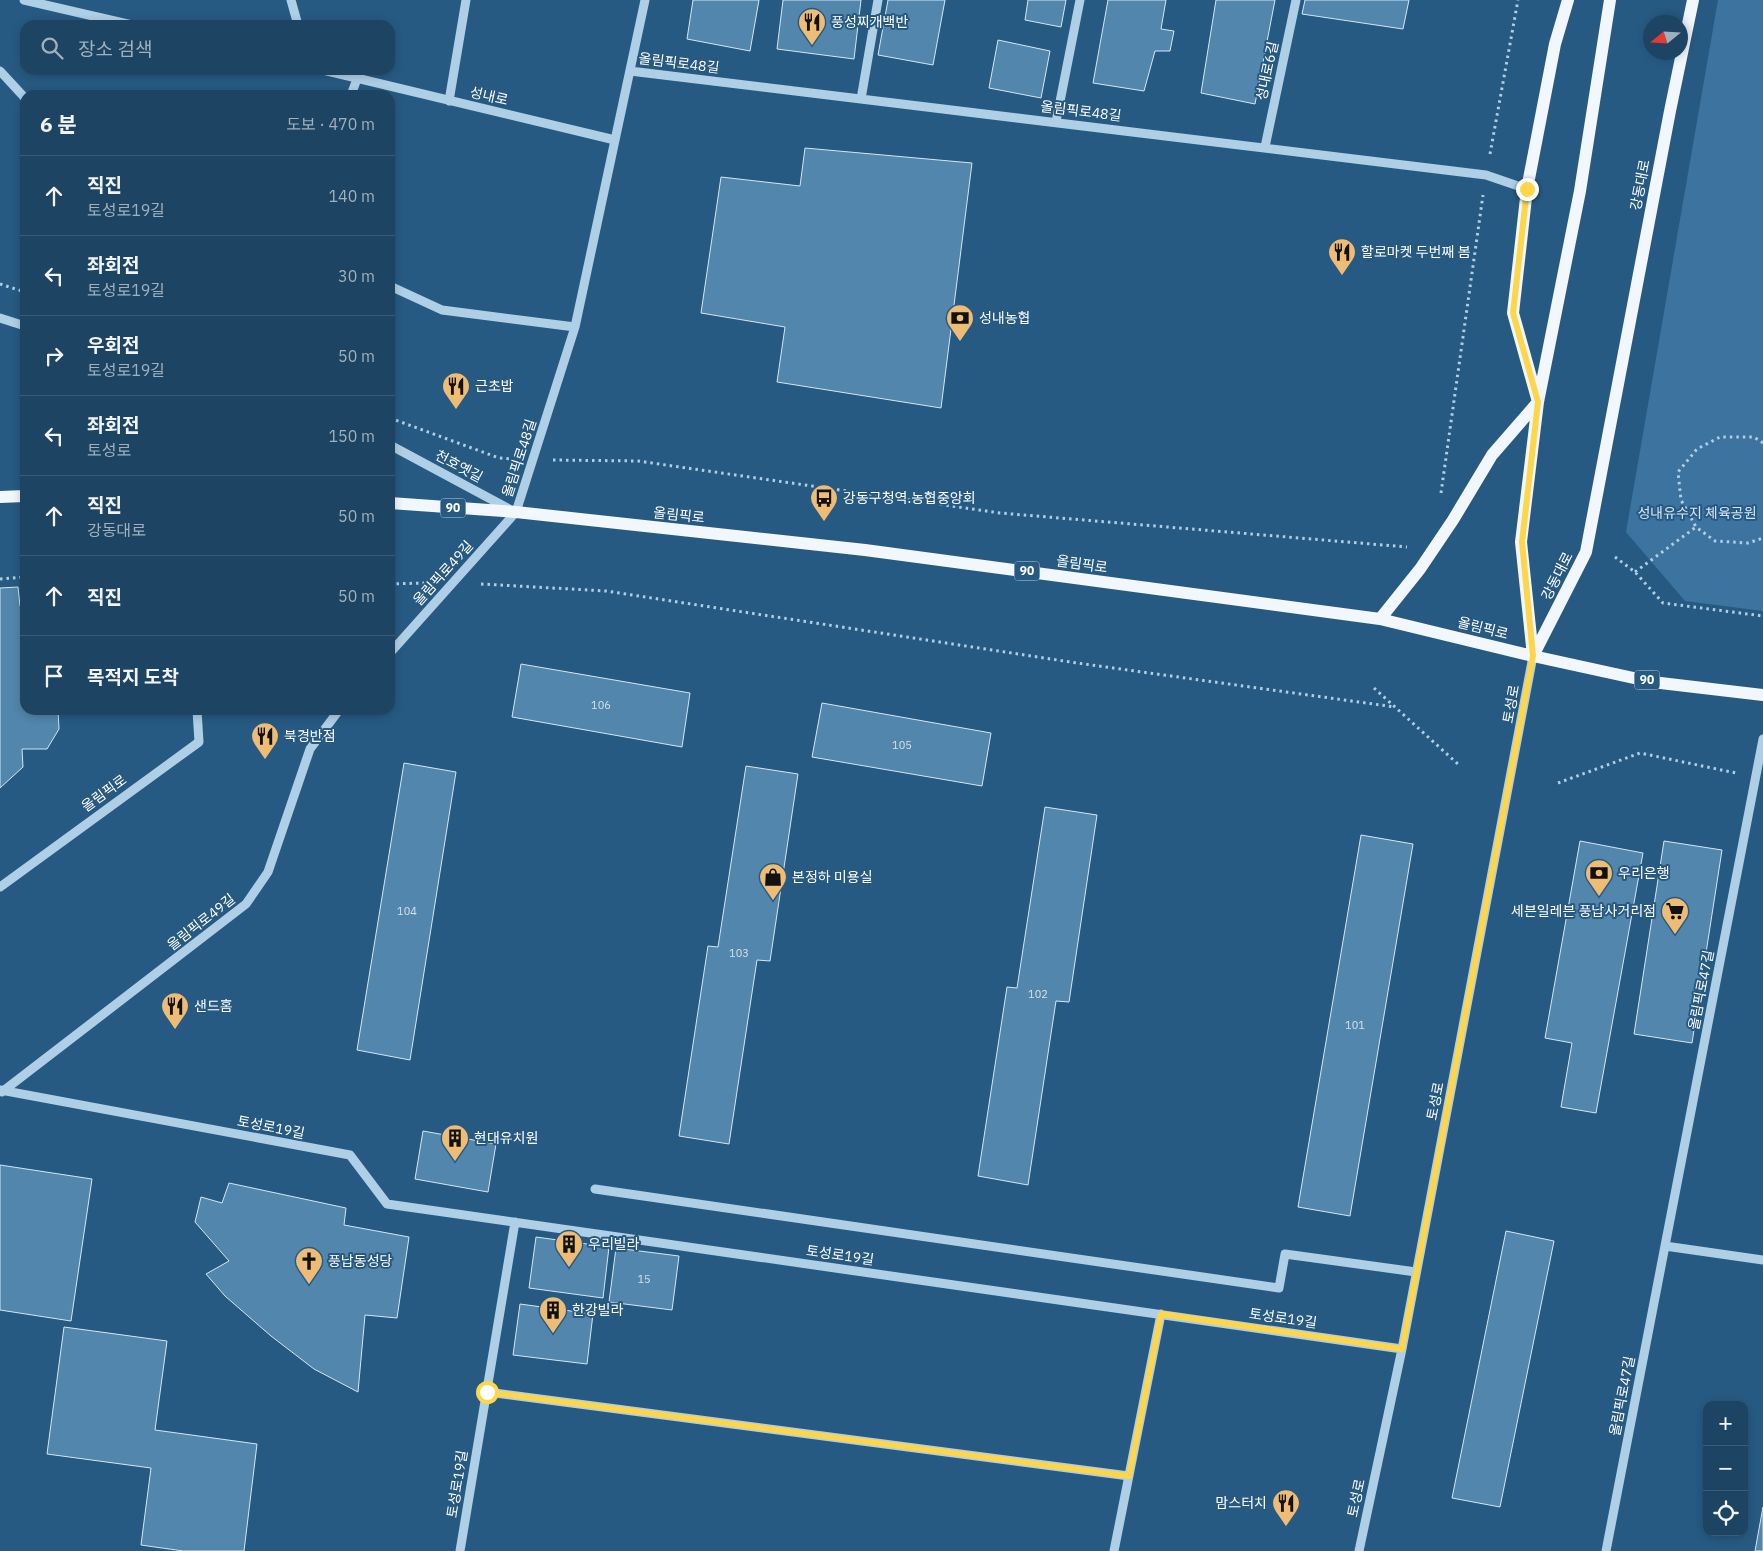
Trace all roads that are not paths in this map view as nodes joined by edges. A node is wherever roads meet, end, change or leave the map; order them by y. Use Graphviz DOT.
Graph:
graph roads {
  1 [pos="24,0"];
  2 [pos="291,0"];
  3 [pos="466,0"];
  4 [pos="645,0"];
  5 [pos="878,0"];
  6 [pos="1080,0"];
  7 [pos="1296,0"];
  8 [pos="1568,0"];
  9 [pos="1610,0"];
  10 [pos="1693,0"];
  11 [pos="110,20"];
  12 [pos="297,20"];
  13 [pos="0,71"];
  14 [pos="630,71"];
  15 [pos="342,75"];
  16 [pos="357,79"];
  17 [pos="353,90"];
  18 [pos="20,93"];
  19 [pos="861,99"];
  20 [pos="449,101"];
  21 [pos="1056,122"];
  22 [pos="615,140"];
  23 [pos="1265,147"];
  24 [pos="1527,189"];
  25 [pos="395,288"];
  26 [pos="0,318"];
  27 [pos="20,324"];
  28 [pos="575,326"];
  29 [pos="1538,402"];
  30 [pos="395,448"];
  31 [pos="20,496"];
  32 [pos="0,497"];
  33 [pos="395,503"];
  34 [pos="516,512"];
  35 [pos="1380,619"];
  36 [pos="395,647"];
  37 [pos="1533,656"];
  38 [pos="1763,695"];
  39 [pos="197,715"];
  40 [pos="336,715"];
  41 [pos="1763,739"];
  42 [pos="0,888"];
  43 [pos="1,1092"];
  44 [pos="596,1189"];
  45 [pos="515,1222"];
  46 [pos="1665,1246"];
  47 [pos="1763,1260"];
  48 [pos="1416,1272"];
  49 [pos="1161,1314"];
  50 [pos="1402,1349"];
  51 [pos="487,1392"];
  52 [pos="1129,1476"];
  53 [pos="460,1551"];
  54 [pos="1114,1551"];
  55 [pos="1360,1551"];
  56 [pos="1606,1551"];
  1 -- 11 [label="street"];
  2 -- 12 [label="street"];
  3 -- 20 [label="street"];
  4 -- 14 [label="street, 올림픽로48길"];
  5 -- 19 [label="street"];
  6 -- 21 [label="street"];
  7 -- 23 [label="street, 성내로6길"];
  8 -- 24 [label="main road"];
  9 -- 29 [label="main road, 강동대로"];
  10 -- 37 [label="main road, 강동대로"];
  13 -- 18 [label="street"];
  14 -- 19 [label="street, 올림픽로48길"];
  14 -- 22 [label="street, 올림픽로48길"];
  15 -- 16 [label="street, 성내로"];
  16 -- 17 [label="street"];
  16 -- 20 [label="street, 성내로"];
  19 -- 21 [label="street, 올림픽로48길"];
  20 -- 22 [label="street, 성내로"];
  21 -- 23 [label="street, 올림픽로48길"];
  22 -- 28 [label="street, 올림픽로48길"];
  23 -- 24 [label="street, 올림픽로48길"];
  24 -- 29 [label="main road"];
  25 -- 28 [label="street"];
  26 -- 27 [label="street"];
  28 -- 34 [label="street, 올림픽로48길"];
  29 -- 35 [label="main road"];
  29 -- 37 [label="main road, 강동대로"];
  30 -- 34 [label="street, 천호옛길"];
  31 -- 32 [label="main road"];
  33 -- 34 [label="main road, 올림픽로 / 90"];
  34 -- 35 [label="main road, 올림픽로 / 90"];
  34 -- 36 [label="street, 올림픽로49길"];
  35 -- 37 [label="main road, 올림픽로 / 90"];
  37 -- 38 [label="main road, 올림픽로 / 90"];
  37 -- 48 [label="street, 토성로"];
  39 -- 42 [label="street, 올림픽로"];
  40 -- 43 [label="street, 올림픽로49길"];
  41 -- 46 [label="street, 올림픽로47길"];
  43 -- 45 [label="street, 토성로19길"];
  44 -- 48 [label="street"];
  45 -- 49 [label="street, 토성로19길"];
  45 -- 51 [label="street, 토성로19길"];
  46 -- 47 [label="street"];
  46 -- 56 [label="street, 올림픽로47길"];
  48 -- 50 [label="street, 토성로"];
  49 -- 50 [label="street, 토성로19길"];
  49 -- 52 [label="street"];
  50 -- 55 [label="street, 토성로"];
  51 -- 52 [label="street"];
  51 -- 53 [label="street, 토성로19길"];
  52 -- 54 [label="street"];
}
